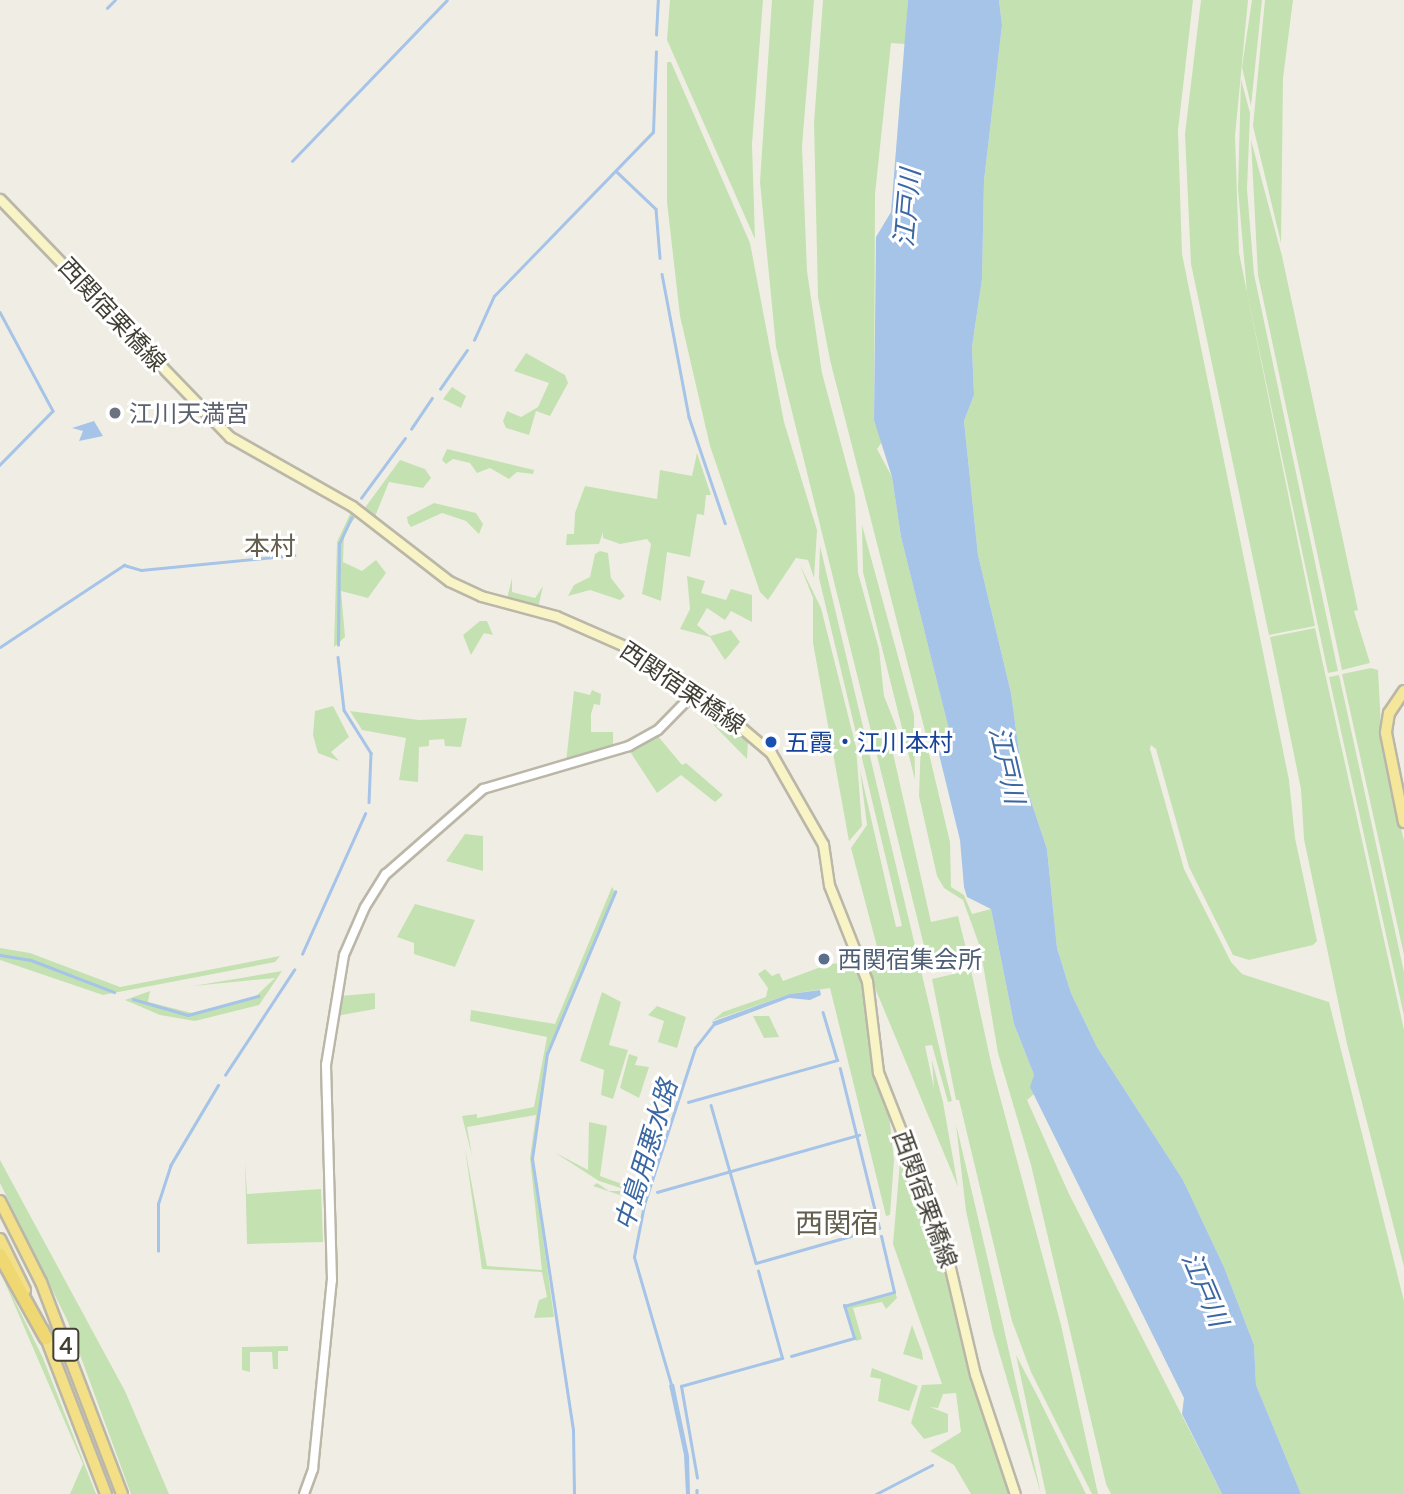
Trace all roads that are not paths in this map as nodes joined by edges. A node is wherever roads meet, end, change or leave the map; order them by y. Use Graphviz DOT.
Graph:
graph roads {
  1 [pos="0,199"];
  2 [pos="697,690"];
  3 [pos="1404,691"];
  4 [pos="1404,822"];
  5 [pos="0,1201"];
  6 [pos="0,1239"];
  7 [pos="0,1255"];
  8 [pos="46,1338"];
  9 [pos="106,1494"];
  10 [pos="122,1494"];
  11 [pos="304,1494"];
  12 [pos="1015,1494"];
  1 -- 2 [label="main road, 西関宿栗橋線"];
  2 -- 11 [label="street"];
  2 -- 12 [label="main road, 西関宿栗橋線"];
  3 -- 4 [label="main road"];
  5 -- 10 [label="highway, 4"];
  6 -- 8 [label="highway, 4"];
  7 -- 8 [label="highway"];
  8 -- 9 [label="highway, 4"];
}
